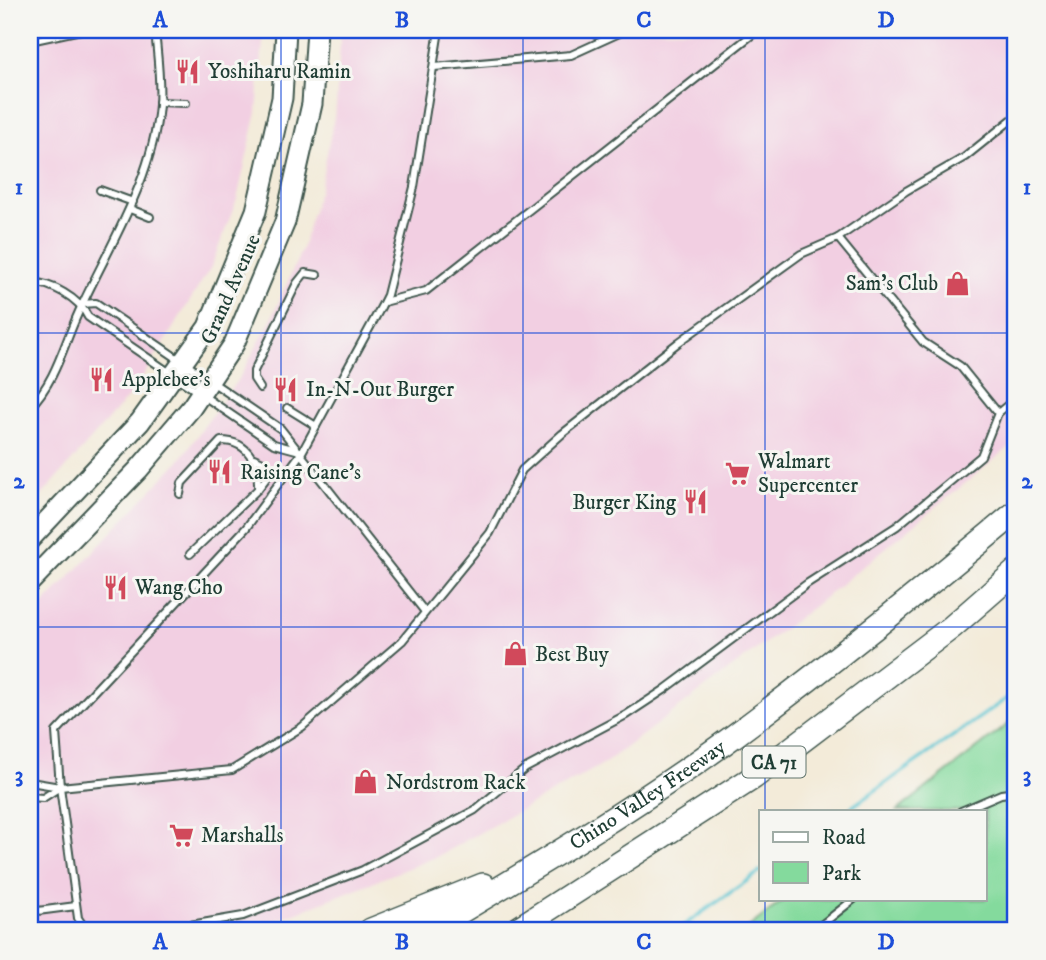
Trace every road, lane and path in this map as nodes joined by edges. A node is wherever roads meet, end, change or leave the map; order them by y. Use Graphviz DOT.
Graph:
graph roads {
  1 [pos="81,30"];
  2 [pos="155,30"];
  3 [pos="286,30"];
  4 [pos="317,30"];
  5 [pos="439,30"];
  6 [pos="626,30"];
  7 [pos="758,30"];
  8 [pos="30,41"];
  9 [pos="434,66"];
  10 [pos="159,102"];
  11 [pos="186,103"];
  12 [pos="1016,116"];
  13 [pos="100,190"];
  14 [pos="132,205"];
  15 [pos="150,217"];
  16 [pos="838,237"];
  17 [pos="317,275"];
  18 [pos="30,282"];
  19 [pos="384,302"];
  20 [pos="82,304"];
  21 [pos="179,368"];
  22 [pos="205,387"];
  23 [pos="260,388"];
  24 [pos="1016,398"];
  25 [pos="30,407"];
  26 [pos="287,408"];
  27 [pos="998,413"];
  28 [pos="316,426"];
  29 [pos="302,452"];
  30 [pos="180,494"];
  31 [pos="1016,512"];
  32 [pos="30,539"];
  33 [pos="190,554"];
  34 [pos="1016,571"];
  35 [pos="30,582"];
  36 [pos="425,612"];
  37 [pos="30,782"];
  38 [pos="60,787"];
  39 [pos="1016,792"];
  40 [pos="30,797"];
  41 [pos="963,810"];
  42 [pos="551,858"];
  43 [pos="853,900"];
  44 [pos="76,906"];
  45 [pos="30,912"];
  46 [pos="86,930"];
  47 [pos="161,930"];
  48 [pos="371,930"];
  49 [pos="430,930"];
  50 [pos="516,930"];
  51 [pos="815,930"];
  1 -- 8 [label="lane"];
  2 -- 10 [label="lane"];
  3 -- 21 [label="main road, Grand Avenue"];
  4 -- 22 [label="main road, Grand Avenue"];
  5 -- 9 [label="lane"];
  6 -- 9 [label="lane"];
  7 -- 19 [label="lane"];
  9 -- 19 [label="lane"];
  10 -- 11 [label="lane"];
  10 -- 14 [label="lane"];
  12 -- 16 [label="lane"];
  13 -- 14 [label="lane"];
  14 -- 15 [label="lane"];
  14 -- 20 [label="lane"];
  16 -- 27 [label="lane"];
  16 -- 36 [label="lane"];
  17 -- 23 [label="lane"];
  18 -- 20 [label="lane"];
  19 -- 28 [label="lane"];
  20 -- 21 [label="lane"];
  20 -- 21 [label="lane"];
  20 -- 25 [label="lane"];
  21 -- 22 [label="lane"];
  21 -- 22 [label="lane"];
  21 -- 32 [label="main road, Grand Avenue"];
  22 -- 29 [label="lane"];
  22 -- 29 [label="lane"];
  22 -- 35 [label="main road, Grand Avenue"];
  24 -- 27 [label="lane"];
  26 -- 28 [label="lane"];
  27 -- 47 [label="lane"];
  28 -- 29 [label="lane"];
  29 -- 36 [label="lane"];
  29 -- 38 [label="lane"];
  30 -- 33 [label="lane"];
  31 -- 42 [label="highway, Chino Valley Freeway / CA 71"];
  34 -- 50 [label="highway, Chino Valley Freeway / CA 71"];
  36 -- 38 [label="lane"];
  37 -- 38 [label="lane"];
  38 -- 40 [label="lane"];
  38 -- 44 [label="lane"];
  39 -- 41 [label="lane"];
  42 -- 48 [label="highway"];
  42 -- 49 [label="highway, Chino Valley Freeway / CA 71"];
  43 -- 51 [label="lane"];
  44 -- 45 [label="lane"];
  44 -- 46 [label="lane"];
}
